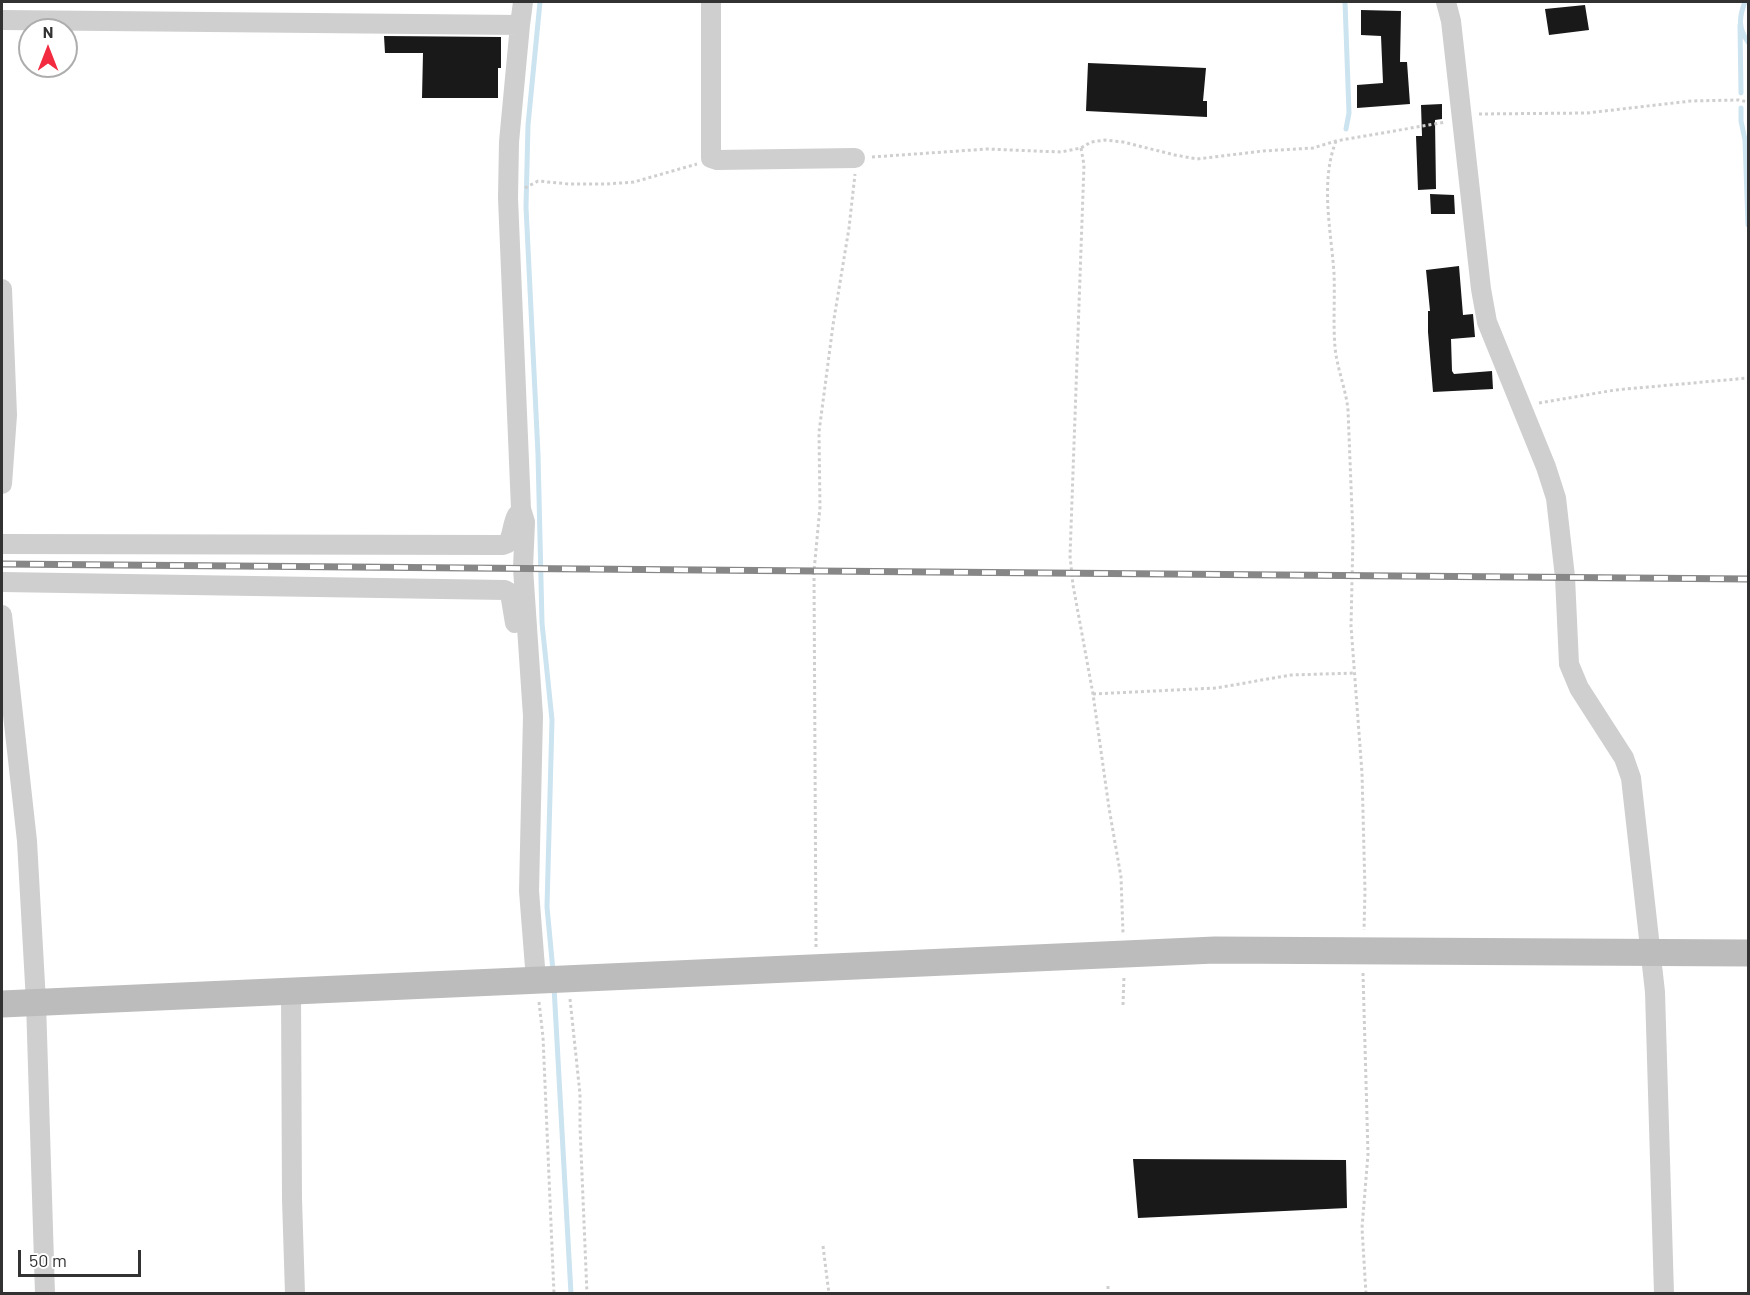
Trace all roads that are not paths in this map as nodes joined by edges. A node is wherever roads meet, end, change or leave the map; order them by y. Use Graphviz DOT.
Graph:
graph roads {
  1 [pos="522,2"];
  2 [pos="711,2"];
  3 [pos="1446,2"];
  4 [pos="2,20"];
  5 [pos="520,25"];
  6 [pos="855,158"];
  7 [pos="2,289"];
  8 [pos="2,484"];
  9 [pos="521,508"];
  10 [pos="2,544"];
  11 [pos="2,582"];
  12 [pos="2,615"];
  13 [pos="530,683"];
  14 [pos="1652,953"];
  15 [pos="1749,953"];
  16 [pos="552,979"];
  17 [pos="291,991"];
  18 [pos="36,1002"];
  19 [pos="2,1004"];
  20 [pos="45,1293"];
  21 [pos="295,1293"];
  22 [pos="1665,1293"];
  1 -- 5 [label="street"];
  2 -- 6 [label="street"];
  3 -- 14 [label="street"];
  4 -- 5 [label="street"];
  5 -- 9 [label="street"];
  7 -- 8 [label="street"];
  9 -- 10 [label="street"];
  9 -- 13 [label="street"];
  11 -- 13 [label="street"];
  12 -- 18 [label="street"];
  13 -- 16 [label="street"];
  14 -- 15 [label="street"];
  14 -- 16 [label="street"];
  14 -- 22 [label="street"];
  16 -- 17 [label="street"];
  17 -- 18 [label="street"];
  17 -- 21 [label="street"];
  18 -- 19 [label="street"];
  18 -- 20 [label="street"];
}
